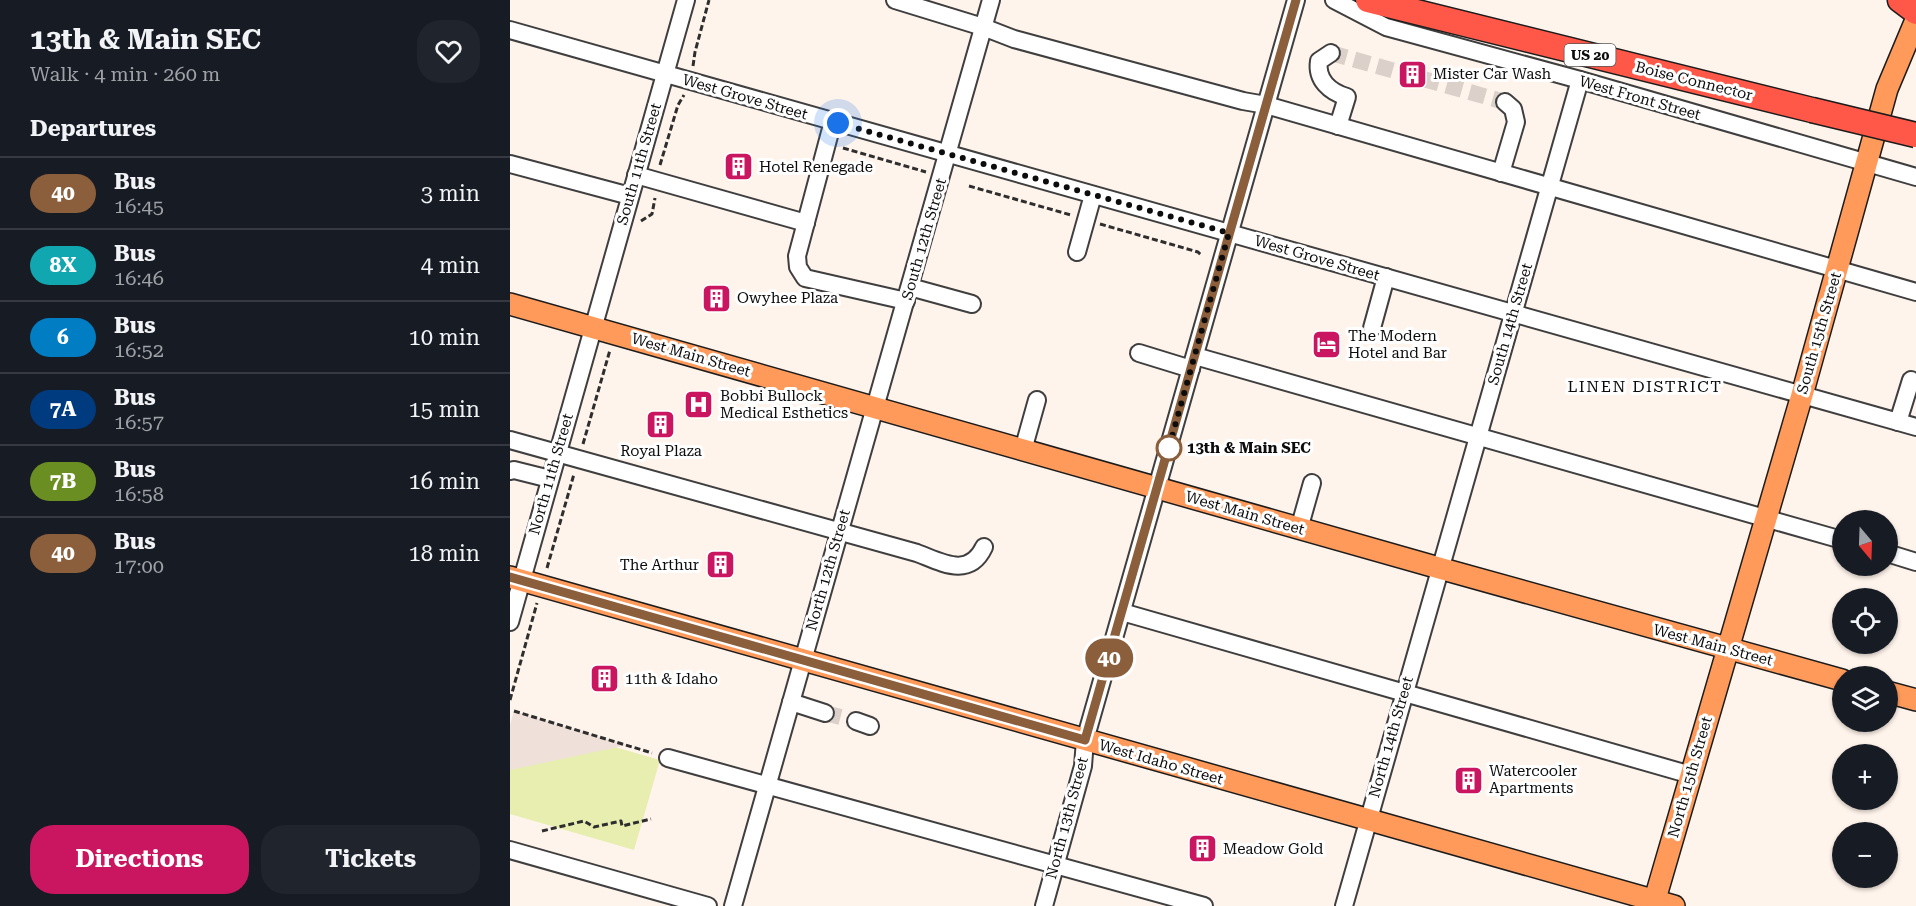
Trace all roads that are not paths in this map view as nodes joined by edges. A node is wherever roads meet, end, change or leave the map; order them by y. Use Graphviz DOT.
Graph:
graph roads {
  1 [pos="686,0"];
  2 [pos="895,0"];
  3 [pos="991,0"];
  4 [pos="1296,0"];
  5 [pos="1334,0"];
  6 [pos="1368,0"];
  7 [pos="1900,0"];
  8 [pos="1916,12"];
  9 [pos="1916,20"];
  10 [pos="983,27"];
  11 [pos="510,30"];
  12 [pos="1331,53"];
  13 [pos="665,74"];
  14 [pos="1580,80"];
  15 [pos="1505,102"];
  16 [pos="1266,105"];
  17 [pos="833,121"];
  18 [pos="1338,126"];
  19 [pos="1916,135"];
  20 [pos="948,154"];
  21 [pos="510,164"];
  22 [pos="1866,164"];
  23 [pos="1501,173"];
  24 [pos="636,175"];
  25 [pos="1916,177"];
  26 [pos="1549,186"];
  27 [pos="1093,195"];
  28 [pos="630,196"];
  29 [pos="806,223"];
  30 [pos="1229,233"];
  31 [pos="1077,252"];
  32 [pos="1837,269"];
  33 [pos="1386,278"];
  34 [pos="1916,292"];
  35 [pos="908,294"];
  36 [pos="510,304"];
  37 [pos="972,304"];
  38 [pos="1512,313"];
  39 [pos="593,327"];
  40 [pos="1372,328"];
  41 [pos="1138,353"];
  42 [pos="1193,362"];
  43 [pos="1911,380"];
  44 [pos="1802,395"];
  45 [pos="1037,400"];
  46 [pos="875,408"];
  47 [pos="1898,422"];
  48 [pos="1916,427"];
  49 [pos="1478,437"];
  50 [pos="510,440"];
  51 [pos="1023,450"];
  52 [pos="557,454"];
  53 [pos="510,471"];
  54 [pos="550,479"];
  55 [pos="1312,483"];
  56 [pos="1157,488"];
  57 [pos="1766,517"];
  58 [pos="1299,529"];
  59 [pos="839,532"];
  60 [pos="1832,537"];
  61 [pos="984,547"];
  62 [pos="1898,556"];
  63 [pos="1916,562"];
  64 [pos="1439,568"];
  65 [pos="516,578"];
  66 [pos="1122,612"];
  67 [pos="510,622"];
  68 [pos="1728,649"];
  69 [pos="803,660"];
  70 [pos="1832,677"];
  71 [pos="1404,694"];
  72 [pos="1898,695"];
  73 [pos="1916,700"];
  74 [pos="791,702"];
  75 [pos="825,712"];
  76 [pos="1085,740"];
  77 [pos="668,758"];
  78 [pos="1691,775"];
  79 [pos="767,786"];
  80 [pos="1368,821"];
  81 [pos="510,850"];
  82 [pos="1055,864"];
  83 [pos="1660,904"];
  84 [pos="708,906"];
  85 [pos="733,906"];
  86 [pos="1044,906"];
  87 [pos="1204,906"];
  88 [pos="1344,906"];
  1 -- 13 [label="street, South 11th Street"];
  2 -- 10 [label="street"];
  3 -- 10 [label="street, South 12th Street"];
  4 -- 16 [label="street, North 13th Street"];
  5 -- 14 [label="street, West Front Street"];
  6 -- 19 [label="highway, Boise Connector / US 20, bridge"];
  7 -- 8 [label="highway"];
  9 -- 22 [label="main road, South 15th Street"];
  10 -- 16 [label="street"];
  10 -- 20 [label="street, South 12th Street"];
  11 -- 13 [label="street, West Grove Street"];
  12 -- 18 [label="street"];
  13 -- 17 [label="street, West Grove Street"];
  13 -- 24 [label="street, South 11th Street"];
  14 -- 22 [label="street, West Front Street"];
  14 -- 26 [label="street, South 14th Street"];
  15 -- 23 [label="street"];
  16 -- 18 [label="street"];
  16 -- 30 [label="street, North 13th Street"];
  17 -- 20 [label="street, West Grove Street"];
  17 -- 29 [label="street"];
  18 -- 23 [label="street"];
  20 -- 27 [label="street, West Grove Street"];
  20 -- 35 [label="street, South 12th Street"];
  21 -- 28 [label="street"];
  22 -- 25 [label="street, West Front Street"];
  22 -- 32 [label="main road, South 15th Street"];
  23 -- 26 [label="street"];
  24 -- 28 [label="street, South 11th Street"];
  24 -- 29 [label="street"];
  26 -- 32 [label="street"];
  26 -- 38 [label="street, South 14th Street"];
  27 -- 30 [label="street, West Grove Street"];
  27 -- 31 [label="street"];
  28 -- 39 [label="street, South 11th Street"];
  29 -- 35 [label="street"];
  30 -- 33 [label="street, West Grove Street"];
  30 -- 42 [label="street, North 13th Street"];
  32 -- 34 [label="street"];
  32 -- 44 [label="main road, South 15th Street"];
  33 -- 38 [label="street, West Grove Street"];
  33 -- 40 [label="street"];
  35 -- 37 [label="street"];
  35 -- 46 [label="street, South 12th Street"];
  36 -- 39 [label="main road, West Main Street"];
  38 -- 44 [label="street, West Grove Street"];
  38 -- 49 [label="street, South 14th Street"];
  39 -- 46 [label="main road, West Main Street"];
  39 -- 52 [label="street, North 11th Street"];
  41 -- 42 [label="street"];
  42 -- 49 [label="street"];
  42 -- 56 [label="street, North 13th Street"];
  43 -- 47 [label="street"];
  44 -- 47 [label="street, West Grove Street"];
  44 -- 57 [label="main road, South 15th Street"];
  45 -- 51 [label="street"];
  46 -- 51 [label="main road, West Main Street"];
  46 -- 59 [label="street, North 12th Street"];
  47 -- 48 [label="street, West Grove Street"];
  49 -- 57 [label="street"];
  49 -- 64 [label="street, South 14th Street"];
  50 -- 52 [label="street"];
  51 -- 56 [label="main road, West Main Street"];
  52 -- 54 [label="street, North 11th Street"];
  52 -- 59 [label="street"];
  53 -- 54 [label="street"];
  54 -- 65 [label="street, North 11th Street"];
  55 -- 58 [label="street"];
  56 -- 58 [label="main road, West Main Street"];
  56 -- 66 [label="street, North 13th Street"];
  57 -- 60 [label="street"];
  57 -- 68 [label="main road, South 15th Street"];
  58 -- 64 [label="main road, West Main Street"];
  59 -- 61 [label="street"];
  59 -- 69 [label="street, North 12th Street"];
  62 -- 63 [label="street"];
  64 -- 68 [label="main road, West Main Street"];
  64 -- 71 [label="street, North 14th Street"];
  65 -- 67 [label="street, North 11th Street"];
  65 -- 69 [label="main road, West Idaho Street"];
  66 -- 71 [label="street"];
  66 -- 76 [label="street, North 13th Street"];
  68 -- 70 [label="main road, West Main Street"];
  68 -- 78 [label="main road, North 15th Street"];
  69 -- 74 [label="street, North 12th Street"];
  69 -- 76 [label="main road, West Idaho Street"];
  71 -- 78 [label="street"];
  71 -- 80 [label="street, North 14th Street"];
  72 -- 73 [label="main road"];
  74 -- 75 [label="street"];
  74 -- 79 [label="street, North 12th Street"];
  76 -- 80 [label="main road, West Idaho Street"];
  76 -- 82 [label="street, North 13th Street"];
  77 -- 79 [label="street"];
  78 -- 83 [label="main road, North 15th Street"];
  79 -- 82 [label="street"];
  79 -- 85 [label="street, North 12th Street"];
  80 -- 83 [label="main road, West Idaho Street"];
  80 -- 88 [label="street, North 14th Street"];
  81 -- 84 [label="street"];
  82 -- 86 [label="street, North 13th Street"];
  82 -- 87 [label="street"];
}
